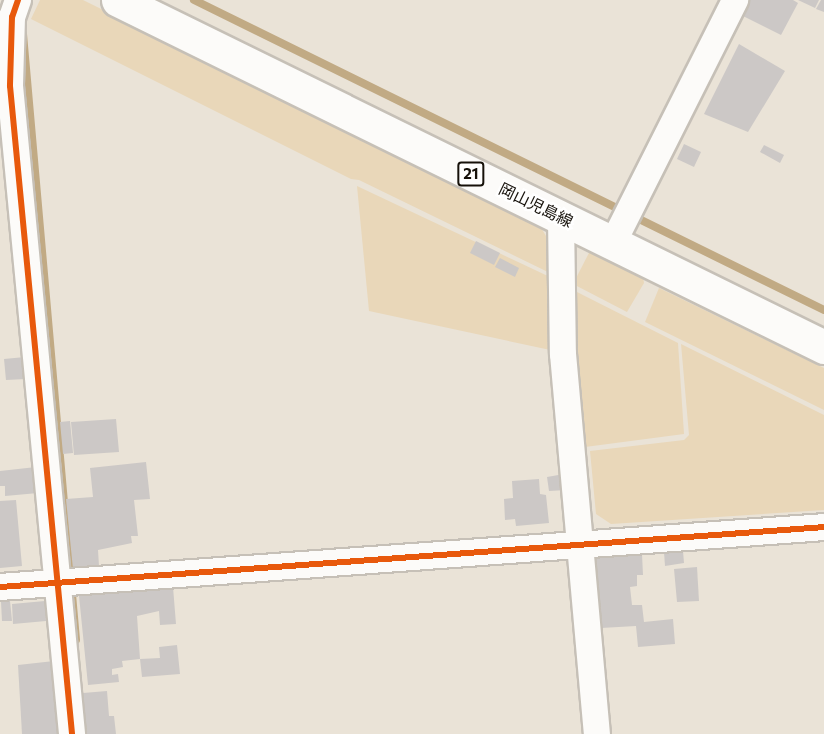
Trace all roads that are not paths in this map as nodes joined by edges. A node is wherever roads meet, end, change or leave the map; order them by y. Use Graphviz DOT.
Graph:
graph roads {
  1 [pos="18,0"];
  2 [pos="118,0"];
  3 [pos="735,0"];
  4 [pos="5,86"];
  5 [pos="561,218"];
  6 [pos="622,224"];
  7 [pos="824,347"];
  8 [pos="824,526"];
  9 [pos="586,543"];
  10 [pos="64,579"];
  11 [pos="0,587"];
  12 [pos="72,734"];
  13 [pos="597,734"];
  1 -- 4 [label="street"];
  2 -- 5 [label="main road, 岡山児島線 / 21"];
  3 -- 6 [label="street"];
  4 -- 10 [label="street"];
  5 -- 6 [label="main road, 岡山児島線 / 21"];
  5 -- 9 [label="street"];
  6 -- 7 [label="main road, 岡山児島線 / 21"];
  8 -- 9 [label="street"];
  9 -- 10 [label="street"];
  9 -- 13 [label="street"];
  10 -- 11 [label="street"];
  10 -- 12 [label="street"];
}
